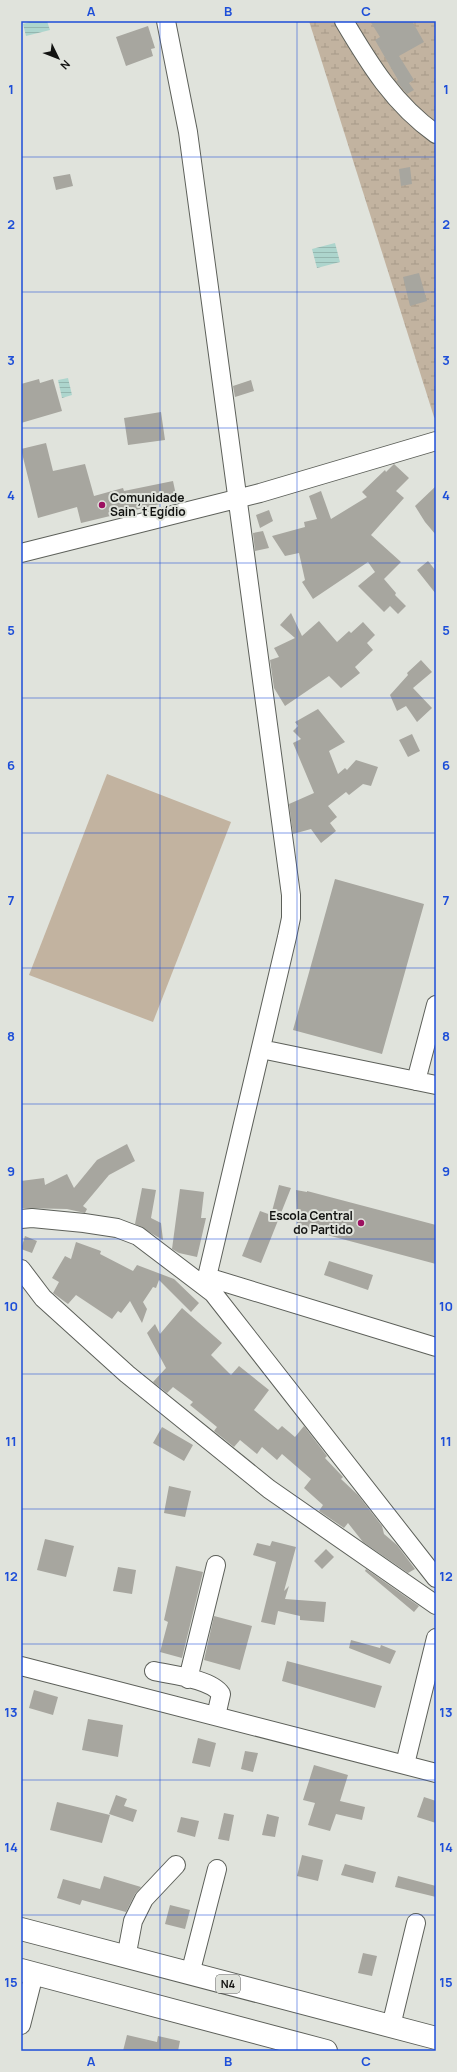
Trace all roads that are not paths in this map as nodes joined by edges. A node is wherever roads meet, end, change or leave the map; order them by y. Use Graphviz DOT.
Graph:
graph roads {
  1 [pos="166,21"];
  2 [pos="344,21"];
  3 [pos="436,134"];
  4 [pos="436,441"];
  5 [pos="236,498"];
  6 [pos="21,553"];
  7 [pos="436,1005"];
  8 [pos="261,1049"];
  9 [pos="416,1081"];
  10 [pos="436,1085"];
  11 [pos="21,1219"];
  12 [pos="21,1269"];
  13 [pos="210,1285"];
  14 [pos="436,1347"];
  15 [pos="216,1565"];
  16 [pos="436,1578"];
  17 [pos="436,1605"];
  18 [pos="436,1638"];
  19 [pos="21,1666"];
  20 [pos="154,1671"];
  21 [pos="188,1679"];
  22 [pos="216,1716"];
  23 [pos="405,1764"];
  24 [pos="436,1773"];
  25 [pos="176,1865"];
  26 [pos="217,1869"];
  27 [pos="416,1923"];
  28 [pos="21,1929"];
  29 [pos="126,1958"];
  30 [pos="28,1972"];
  31 [pos="190,1974"];
  32 [pos="21,2025"];
  33 [pos="391,2026"];
  34 [pos="436,2038"];
  35 [pos="326,2051"];
  1 -- 5 [label="street"];
  2 -- 3 [label="street"];
  4 -- 5 [label="street"];
  5 -- 6 [label="street"];
  5 -- 8 [label="street"];
  7 -- 9 [label="street"];
  8 -- 9 [label="street"];
  8 -- 13 [label="street"];
  9 -- 10 [label="street"];
  11 -- 13 [label="street"];
  12 -- 17 [label="street"];
  13 -- 14 [label="street"];
  13 -- 16 [label="street"];
  15 -- 21 [label="street"];
  18 -- 23 [label="street"];
  19 -- 22 [label="street"];
  20 -- 21 [label="street"];
  21 -- 22 [label="street"];
  22 -- 23 [label="street"];
  23 -- 24 [label="street"];
  25 -- 29 [label="street"];
  26 -- 31 [label="street"];
  27 -- 33 [label="street"];
  28 -- 29 [label="highway, N4"];
  29 -- 31 [label="highway, N4"];
  30 -- 32 [label="street"];
  30 -- 35 [label="highway"];
  31 -- 33 [label="highway, N4"];
  33 -- 34 [label="highway, N4"];
}
